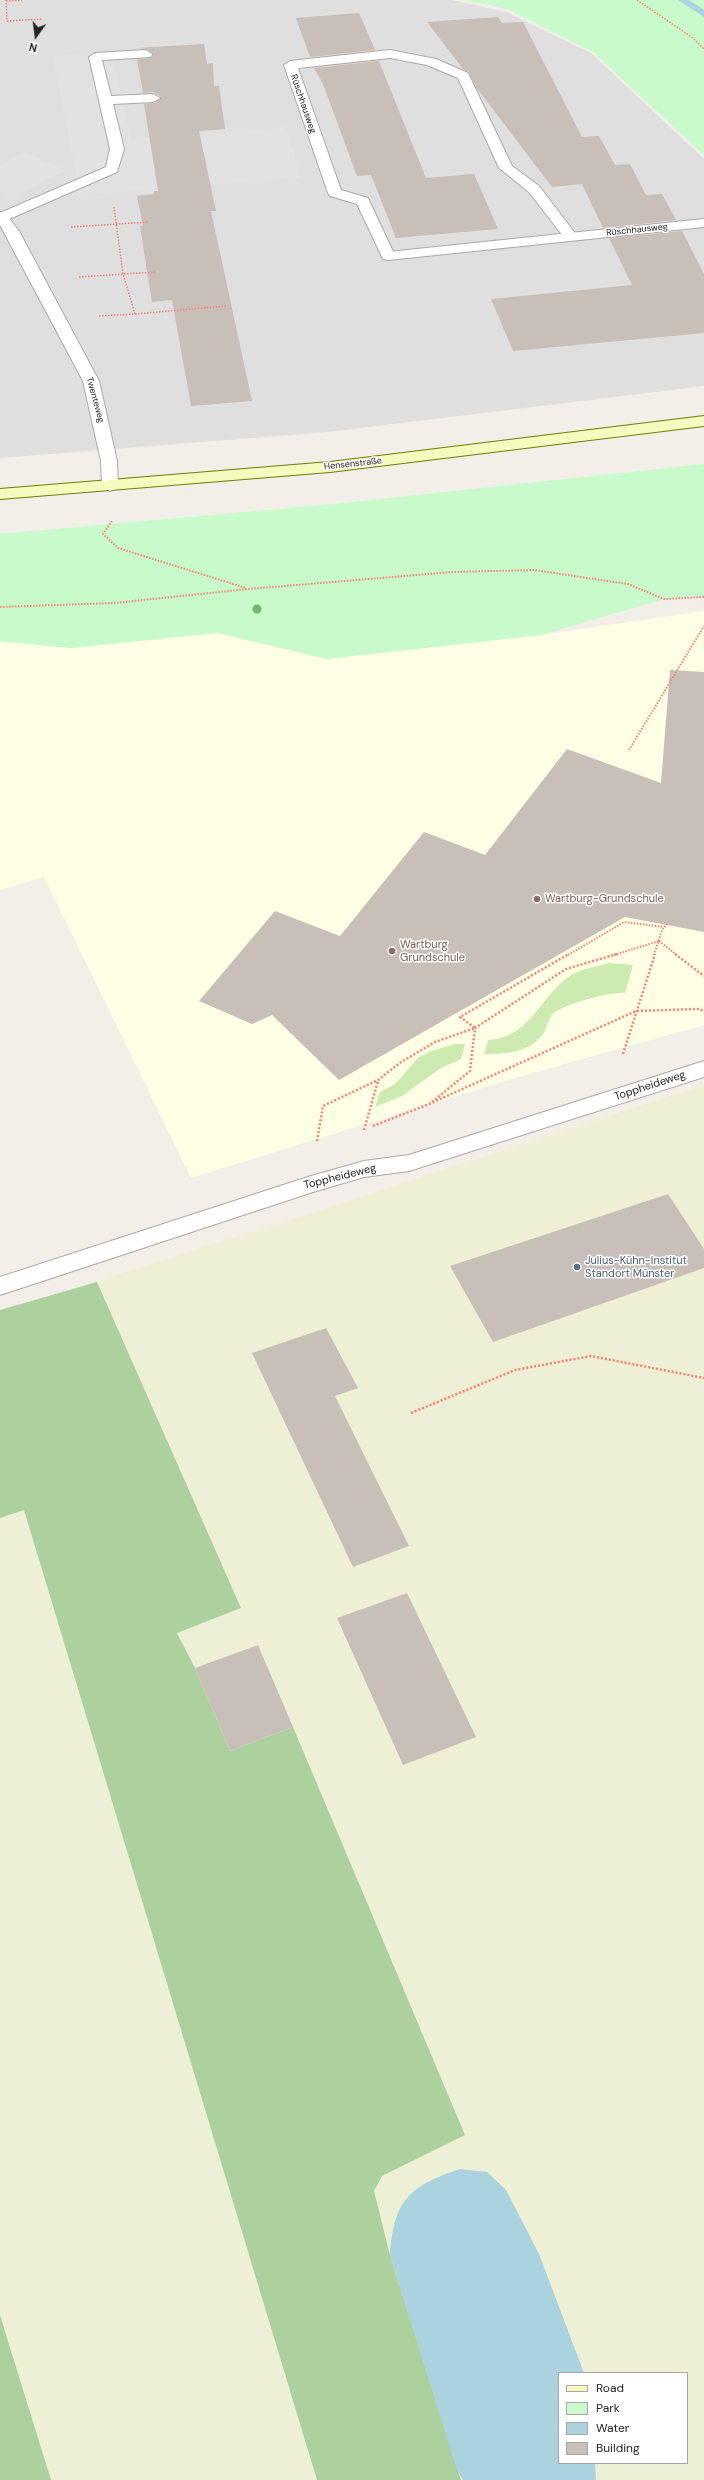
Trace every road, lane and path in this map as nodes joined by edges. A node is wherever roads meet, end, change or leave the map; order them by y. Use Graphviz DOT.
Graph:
graph roads {
  1 [pos="6,0"];
  2 [pos="22,0"];
  3 [pos="637,0"];
  4 [pos="43,19"];
  5 [pos="704,49"];
  6 [pos="146,54"];
  7 [pos="153,98"];
  8 [pos="106,100"];
  9 [pos="112,168"];
  10 [pos="1,217"];
  11 [pos="149,222"];
  12 [pos="704,224"];
  13 [pos="115,225"];
  14 [pos="12,231"];
  15 [pos="571,237"];
  16 [pos="155,272"];
  17 [pos="123,274"];
  18 [pos="38,280"];
  19 [pos="226,306"];
  20 [pos="135,314"];
  21 [pos="60,320"];
  22 [pos="704,421"];
  23 [pos="110,486"];
  24 [pos="0,494"];
  25 [pos="113,519"];
  26 [pos="248,589"];
  27 [pos="704,597"];
  28 [pos="0,607"];
  29 [pos="704,626"];
  30 [pos="629,750"];
  31 [pos="667,924"];
  32 [pos="664,927"];
  33 [pos="659,941"];
  34 [pos="704,976"];
  35 [pos="636,1011"];
  36 [pos="704,1011"];
  37 [pos="475,1028"];
  38 [pos="704,1069"];
  39 [pos="378,1080"];
  40 [pos="633,1092"];
  41 [pos="429,1104"];
  42 [pos="364,1130"];
  43 [pos="357,1133"];
  44 [pos="311,1184"];
  45 [pos="0,1286"];
  46 [pos="704,1378"];
  47 [pos="411,1413"];
  1 -- 2 [label="path"];
  1 -- 4 [label="path"];
  3 -- 5 [label="path"];
  6 -- 8 [label="street"];
  7 -- 8 [label="street"];
  8 -- 9 [label="street"];
  9 -- 10 [label="street, Twenteweg"];
  9 -- 13 [label="path"];
  10 -- 14 [label="street, Twenteweg"];
  11 -- 13 [label="path"];
  12 -- 15 [label="street, Rüschhausweg"];
  13 -- 14 [label="path"];
  13 -- 17 [label="path"];
  14 -- 18 [label="street, Twenteweg"];
  15 -- 15 [label="street, Rüschhausweg"];
  16 -- 17 [label="path"];
  17 -- 18 [label="path"];
  17 -- 20 [label="path"];
  18 -- 21 [label="street, Twenteweg"];
  19 -- 20 [label="path"];
  20 -- 21 [label="path"];
  21 -- 23 [label="street, Twenteweg"];
  22 -- 23 [label="main road, Hensenstraße"];
  23 -- 24 [label="main road, Hensenstraße"];
  25 -- 26 [label="path"];
  26 -- 27 [label="path"];
  26 -- 28 [label="path"];
  29 -- 30 [label="path"];
  31 -- 32 [label="path"];
  32 -- 33 [label="path"];
  32 -- 37 [label="path"];
  33 -- 34 [label="path"];
  33 -- 35 [label="path"];
  33 -- 37 [label="path"];
  35 -- 36 [label="path"];
  35 -- 40 [label="path"];
  35 -- 41 [label="path"];
  37 -- 39 [label="path"];
  37 -- 41 [label="path"];
  38 -- 40 [label="street, Toppheideweg"];
  39 -- 42 [label="path"];
  39 -- 44 [label="path"];
  40 -- 44 [label="street, Toppheideweg"];
  41 -- 42 [label="path"];
  42 -- 43 [label="path"];
  44 -- 45 [label="street, Toppheideweg"];
  46 -- 47 [label="path"];
}
